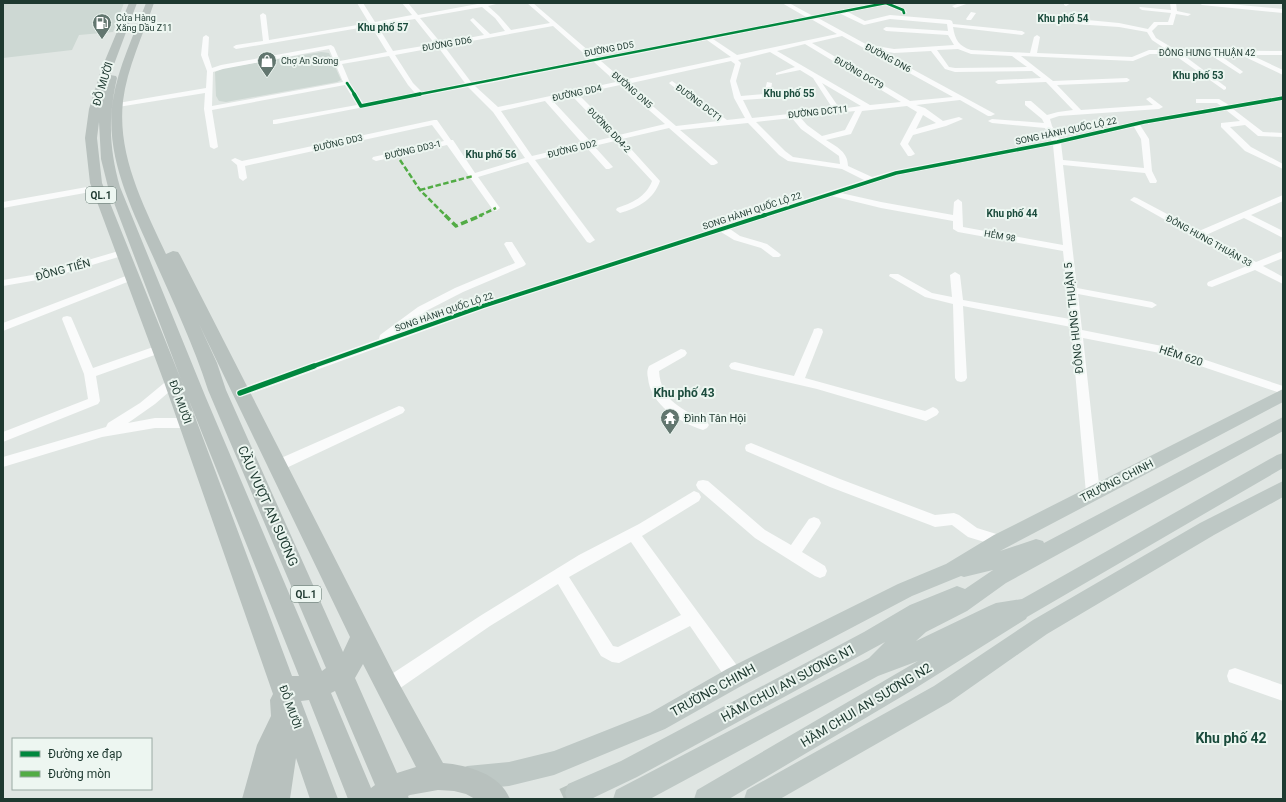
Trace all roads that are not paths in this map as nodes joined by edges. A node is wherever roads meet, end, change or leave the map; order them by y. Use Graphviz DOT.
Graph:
graph roads {
  1 [pos="133,3"];
  2 [pos="140,3"];
  3 [pos="150,3"];
  4 [pos="156,3"];
  5 [pos="360,3"];
  6 [pos="405,3"];
  7 [pos="457,3"];
  8 [pos="497,3"];
  9 [pos="530,3"];
  10 [pos="785,3"];
  11 [pos="886,3"];
  12 [pos="966,3"];
  13 [pos="1173,3"];
  14 [pos="1202,3"];
  15 [pos="483,5"];
  16 [pos="955,6"];
  17 [pos="1142,8"];
  18 [pos="464,11"];
  19 [pos="843,12"];
  20 [pos="973,12"];
  21 [pos="1174,12"];
  22 [pos="1281,12"];
  23 [pos="904,13"];
  24 [pos="1188,14"];
  25 [pos="263,15"];
  26 [pos="415,17"];
  27 [pos="813,18"];
  28 [pos="969,19"];
  29 [pos="473,20"];
  30 [pos="952,22"];
  31 [pos="1075,22"];
  32 [pos="373,24"];
  33 [pos="555,24"];
  34 [pos="325,29"];
  35 [pos="886,30"];
  36 [pos="1149,31"];
  37 [pos="950,32"];
  38 [pos="510,33"];
  39 [pos="1022,33"];
  40 [pos="844,34"];
  41 [pos="489,36"];
  42 [pos="206,37"];
  43 [pos="1037,37"];
  44 [pos="708,38"];
  45 [pos="266,41"];
  46 [pos="807,43"];
  47 [pos="440,45"];
  48 [pos="236,46"];
  49 [pos="865,46"];
  50 [pos="331,47"];
  51 [pos="958,47"];
  52 [pos="932,48"];
  53 [pos="771,50"];
  54 [pos="1013,53"];
  55 [pos="1176,53"];
  56 [pos="1211,53"];
  57 [pos="1241,53"];
  58 [pos="391,54"];
  59 [pos="1033,54"];
  60 [pos="1282,54"];
  61 [pos="735,58"];
  62 [pos="596,60"];
  63 [pos="338,64"];
  64 [pos="801,68"];
  65 [pos="1032,69"];
  66 [pos="210,71"];
  67 [pos="1240,72"];
  68 [pos="1283,73"];
  69 [pos="778,74"];
  70 [pos="814,76"];
  71 [pos="1127,80"];
  72 [pos="622,82"];
  73 [pos="998,82"];
  74 [pos="1049,82"];
  75 [pos="347,83"];
  76 [pos="672,83"];
  77 [pos="769,83"];
  78 [pos="470,85"];
  79 [pos="208,88"];
  80 [pos="1224,88"];
  81 [pos="420,94"];
  82 [pos="574,94"];
  83 [pos="738,98"];
  84 [pos="961,98"];
  85 [pos="1283,98"];
  86 [pos="547,99"];
  87 [pos="1150,99"];
  88 [pos="1199,101"];
  89 [pos="123,102"];
  90 [pos="910,103"];
  91 [pos="1028,103"];
  92 [pos="361,106"];
  93 [pos="864,107"];
  94 [pos="1228,107"];
  95 [pos="208,109"];
  96 [pos="496,110"];
  97 [pos="837,110"];
  98 [pos="922,110"];
  99 [pos="1079,112"];
  100 [pos="793,114"];
  101 [pos="1046,118"];
  102 [pos="749,119"];
  103 [pos="959,119"];
  104 [pos="276,122"];
  105 [pos="725,122"];
  106 [pos="943,124"];
  107 [pos="1136,124"];
  108 [pos="1247,124"];
  109 [pos="673,126"];
  110 [pos="1048,126"];
  111 [pos="910,133"];
  112 [pos="1283,135"];
  113 [pos="617,138"];
  114 [pos="820,139"];
  115 [pos="450,142"];
  116 [pos="1057,142"];
  117 [pos="589,145"];
  118 [pos="214,147"];
  119 [pos="911,154"];
  120 [pos="376,159"];
  121 [pos="530,159"];
  122 [pos="1059,162"];
  123 [pos="714,163"];
  124 [pos="609,167"];
  125 [pos="844,167"];
  126 [pos="1283,167"];
  127 [pos="1148,171"];
  128 [pos="472,176"];
  129 [pos="244,178"];
  130 [pos="872,180"];
  131 [pos="1153,181"];
  132 [pos="97,185"];
  133 [pos="832,193"];
  134 [pos="54,194"];
  135 [pos="1283,198"];
  136 [pos="3,200"];
  137 [pos="1134,200"];
  138 [pos="958,202"];
  139 [pos="3,205"];
  140 [pos="496,208"];
  141 [pos="620,210"];
  142 [pos="1244,215"];
  143 [pos="958,219"];
  144 [pos="723,229"];
  145 [pos="1198,235"];
  146 [pos="1283,235"];
  147 [pos="590,240"];
  148 [pos="509,244"];
  149 [pos="1067,249"];
  150 [pos="122,253"];
  151 [pos="1283,254"];
  152 [pos="776,255"];
  153 [pos="1255,266"];
  154 [pos="955,275"];
  155 [pos="131,276"];
  156 [pos="894,276"];
  157 [pos="1283,281"];
  158 [pos="3,283"];
  159 [pos="1212,284"];
  160 [pos="1071,290"];
  161 [pos="958,302"];
  162 [pos="1152,305"];
  163 [pos="67,319"];
  164 [pos="3,327"];
  165 [pos="1076,328"];
  166 [pos="211,330"];
  167 [pos="818,332"];
  168 [pos="373,346"];
  169 [pos="159,349"];
  170 [pos="681,353"];
  171 [pos="181,358"];
  172 [pos="208,363"];
  173 [pos="735,366"];
  174 [pos="90,374"];
  175 [pos="962,378"];
  176 [pos="798,381"];
  177 [pos="173,382"];
  178 [pos="1283,390"];
  179 [pos="240,393"];
  180 [pos="207,394"];
  181 [pos="1283,395"];
  182 [pos="399,410"];
  183 [pos="932,412"];
  184 [pos="188,423"];
  185 [pos="1283,423"];
  186 [pos="703,425"];
  187 [pos="102,432"];
  188 [pos="3,438"];
  189 [pos="751,448"];
  190 [pos="1283,460"];
  191 [pos="3,462"];
  192 [pos="277,466"];
  193 [pos="703,485"];
  194 [pos="1283,488"];
  195 [pos="1093,493"];
  196 [pos="694,497"];
  197 [pos="814,523"];
  198 [pos="633,534"];
  199 [pos="1070,537"];
  200 [pos="1000,541"];
  201 [pos="793,554"];
  202 [pos="820,570"];
  203 [pos="953,570"];
  204 [pos="560,575"];
  205 [pos="999,576"];
  206 [pos="1056,590"];
  207 [pos="1025,608"];
  208 [pos="692,617"];
  209 [pos="362,636"];
  210 [pos="1024,638"];
  211 [pos="872,668"];
  212 [pos="1235,676"];
  213 [pos="735,677"];
  214 [pos="387,687"];
  215 [pos="283,688"];
  216 [pos="1283,693"];
  217 [pos="283,718"];
  218 [pos="435,776"];
  219 [pos="464,779"];
  220 [pos="577,793"];
  221 [pos="256,799"];
  222 [pos="276,799"];
  223 [pos="324,799"];
  224 [pos="362,799"];
  225 [pos="379,799"];
  226 [pos="395,799"];
  227 [pos="496,799"];
  228 [pos="625,799"];
  229 [pos="706,799"];
  230 [pos="756,799"];
  1 -- 132 [label="highway, ĐỖ MƯỜI / QL.1"];
  2 -- 171 [label="highway, ĐỖ MƯỜI / QL.1"];
  3 -- 89 [label="highway, ĐỖ MƯỜI / QL.1"];
  4 -- 89 [label="highway, ĐỖ MƯỜI / QL.1"];
  5 -- 32 [label="street"];
  6 -- 26 [label="street"];
  7 -- 18 [label="street"];
  8 -- 15 [label="street"];
  9 -- 33 [label="street, ĐƯỜNG DN5"];
  10 -- 27 [label="street, ĐƯỜNG DN6"];
  11 -- 19 [label="street, ĐƯỜNG DD5"];
  11 -- 23 [label="street"];
  12 -- 16 [label="street"];
  13 -- 21 [label="street"];
  14 -- 22 [label="street"];
  15 -- 18 [label="street"];
  15 -- 38 [label="street"];
  17 -- 21 [label="street"];
  18 -- 26 [label="street"];
  19 -- 27 [label="street, ĐƯỜNG DD5"];
  19 -- 30 [label="street"];
  20 -- 28 [label="street"];
  21 -- 24 [label="street"];
  21 -- 36 [label="street"];
  25 -- 45 [label="street"];
  26 -- 32 [label="street"];
  26 -- 47 [label="street"];
  27 -- 40 [label="street, ĐƯỜNG DN6"];
  27 -- 44 [label="street, ĐƯỜNG DD5"];
  29 -- 41 [label="street"];
  30 -- 37 [label="street"];
  30 -- 39 [label="street"];
  31 -- 36 [label="street"];
  32 -- 34 [label="street"];
  32 -- 58 [label="street"];
  33 -- 38 [label="street, ĐƯỜNG DD6"];
  33 -- 62 [label="street, ĐƯỜNG DN5"];
  34 -- 45 [label="street"];
  34 -- 50 [label="street"];
  35 -- 37 [label="street"];
  36 -- 55 [label="street"];
  37 -- 51 [label="street"];
  38 -- 41 [label="street, ĐƯỜNG DD6"];
  40 -- 46 [label="street"];
  40 -- 49 [label="street, ĐƯỜNG DN6"];
  41 -- 47 [label="street, ĐƯỜNG DD6"];
  42 -- 66 [label="street"];
  43 -- 59 [label="street"];
  44 -- 61 [label="street"];
  44 -- 62 [label="street, ĐƯỜNG DD5"];
  45 -- 48 [label="street"];
  46 -- 53 [label="street"];
  46 -- 90 [label="street, ĐƯỜNG DCT9"];
  47 -- 58 [label="street, ĐƯỜNG DD6"];
  47 -- 78 [label="street"];
  49 -- 52 [label="street, ĐÔNG HƯNG THUẬN 42"];
  49 -- 84 [label="street, ĐƯỜNG DN6"];
  50 -- 63 [label="street"];
  50 -- 66 [label="street"];
  51 -- 52 [label="street, ĐÔNG HƯNG THUẬN 42"];
  51 -- 54 [label="street, ĐÔNG HƯNG THUẬN 42"];
  52 -- 65 [label="street"];
  53 -- 61 [label="street"];
  53 -- 64 [label="street"];
  54 -- 59 [label="street, ĐÔNG HƯNG THUẬN 42"];
  54 -- 65 [label="street"];
  55 -- 56 [label="street, ĐÔNG HƯNG THUẬN 42"];
  55 -- 59 [label="street, ĐÔNG HƯNG THUẬN 42"];
  55 -- 80 [label="street"];
  56 -- 57 [label="street, ĐÔNG HƯNG THUẬN 42"];
  56 -- 67 [label="street"];
  57 -- 60 [label="street, ĐÔNG HƯNG THUẬN 42"];
  57 -- 68 [label="street"];
  58 -- 63 [label="street, ĐƯỜNG DD6"];
  58 -- 81 [label="street"];
  61 -- 72 [label="street, ĐƯỜNG DD4"];
  61 -- 83 [label="street"];
  62 -- 72 [label="street, ĐƯỜNG DN5"];
  62 -- 78 [label="street, ĐƯỜNG DD5"];
  63 -- 75 [label="street"];
  64 -- 69 [label="street"];
  64 -- 70 [label="street"];
  65 -- 74 [label="street"];
  66 -- 79 [label="street"];
  70 -- 93 [label="street"];
  70 -- 97 [label="street"];
  71 -- 74 [label="street"];
  72 -- 82 [label="street, ĐƯỜNG DD4"];
  72 -- 109 [label="street, ĐƯỜNG DN5"];
  73 -- 74 [label="street"];
  74 -- 99 [label="street"];
  75 -- 92 [label="street"];
  75 -- 95 [label="street"];
  76 -- 105 [label="street, ĐƯỜNG DCT1"];
  77 -- 83 [label="street"];
  78 -- 81 [label="street, ĐƯỜNG DD5"];
  78 -- 96 [label="street"];
  79 -- 89 [label="street"];
  79 -- 95 [label="street"];
  81 -- 92 [label="street, ĐƯỜNG DD5"];
  82 -- 86 [label="street, ĐƯỜNG DD4"];
  82 -- 113 [label="street, ĐƯỜNG DD4-2"];
  83 -- 102 [label="street"];
  84 -- 90 [label="street, ĐƯỜNG DCT11"];
  84 -- 110 [label="street, ĐƯỜNG DN6"];
  85 -- 94 [label="street, SONG HÀNH QUỐC LỘ 22"];
  86 -- 96 [label="street, ĐƯỜNG DD4"];
  86 -- 117 [label="street"];
  87 -- 99 [label="street"];
  88 -- 94 [label="street"];
  89 -- 166 [label="highway, ĐỖ MƯỜI / QL.1"];
  89 -- 172 [label="highway, ĐỖ MƯỜI / QL.1"];
  90 -- 93 [label="street, ĐƯỜNG DCT11"];
  90 -- 98 [label="street, ĐƯỜNG DCT9"];
  91 -- 101 [label="street"];
  92 -- 104 [label="street, ĐƯỜNG DD5"];
  93 -- 97 [label="street, ĐƯỜNG DCT11"];
  93 -- 114 [label="street"];
  94 -- 107 [label="street, SONG HÀNH QUỐC LỘ 22"];
  94 -- 108 [label="street"];
  95 -- 118 [label="street"];
  96 -- 121 [label="street"];
  97 -- 100 [label="street, ĐƯỜNG DCT11"];
  98 -- 106 [label="street, ĐƯỜNG DCT9"];
  98 -- 111 [label="street"];
  99 -- 101 [label="street"];
  100 -- 102 [label="street, ĐƯỜNG DCT11"];
  100 -- 114 [label="street"];
  101 -- 110 [label="street"];
  102 -- 105 [label="street, ĐƯỜNG DCT11"];
  102 -- 125 [label="street"];
  103 -- 106 [label="street"];
  105 -- 109 [label="street, ĐƯỜNG DCT11"];
  106 -- 111 [label="street"];
  107 -- 116 [label="street, SONG HÀNH QUỐC LỘ 22"];
  107 -- 127 [label="street"];
  108 -- 112 [label="street"];
  108 -- 126 [label="street"];
  109 -- 113 [label="street, ĐƯỜNG DD2"];
  109 -- 123 [label="street, ĐƯỜNG DN5"];
  110 -- 116 [label="street"];
  111 -- 119 [label="street"];
  113 -- 117 [label="street, ĐƯỜNG DD2"];
  113 -- 141 [label="street, ĐƯỜNG DD4-2"];
  114 -- 125 [label="street"];
  115 -- 120 [label="street, ĐƯỜNG DD3-1"];
  115 -- 128 [label="street"];
  115 -- 129 [label="street, ĐƯỜNG DD3"];
  116 -- 122 [label="street, ĐÔNG HƯNG THUẬN 5"];
  116 -- 130 [label="street, SONG HÀNH QUỐC LỘ 22"];
  117 -- 121 [label="street, ĐƯỜNG DD2"];
  117 -- 124 [label="street"];
  121 -- 128 [label="street, ĐƯỜNG DD2"];
  121 -- 147 [label="street"];
  122 -- 127 [label="street"];
  122 -- 149 [label="street, ĐÔNG HƯNG THUẬN 5"];
  125 -- 130 [label="street"];
  127 -- 131 [label="street"];
  128 -- 140 [label="street"];
  130 -- 133 [label="street, SONG HÀNH QUỐC LỘ 22"];
  132 -- 134 [label="street"];
  132 -- 150 [label="highway, ĐỖ MƯỜI / QL.1"];
  133 -- 143 [label="street"];
  133 -- 144 [label="street, SONG HÀNH QUỐC LỘ 22"];
  134 -- 136 [label="street"];
  134 -- 139 [label="street"];
  135 -- 142 [label="street"];
  137 -- 145 [label="street, ĐÔNG HƯNG THUẬN 33"];
  138 -- 143 [label="street"];
  142 -- 145 [label="street"];
  142 -- 146 [label="street"];
  143 -- 149 [label="street, HẺM 98"];
  144 -- 152 [label="street"];
  144 -- 168 [label="street, SONG HÀNH QUỐC LỘ 22"];
  145 -- 153 [label="street, ĐÔNG HƯNG THUẬN 33"];
  148 -- 168 [label="street"];
  149 -- 160 [label="street, ĐÔNG HƯNG THUẬN 5"];
  150 -- 155 [label="highway, ĐỖ MƯỜI / QL.1"];
  150 -- 158 [label="street, ĐỒNG TIẾN"];
  151 -- 153 [label="street"];
  153 -- 157 [label="street, ĐÔNG HƯNG THUẬN 33"];
  153 -- 159 [label="street"];
  154 -- 161 [label="street"];
  155 -- 164 [label="street"];
  155 -- 169 [label="highway, ĐỖ MƯỜI / QL.1"];
  156 -- 161 [label="street, HẺM 620"];
  160 -- 162 [label="street"];
  160 -- 165 [label="street, ĐÔNG HƯNG THUẬN 5"];
  161 -- 165 [label="street, HẺM 620"];
  161 -- 175 [label="street"];
  163 -- 174 [label="street"];
  165 -- 178 [label="street, HẺM 620"];
  165 -- 195 [label="street, ĐÔNG HƯNG THUẬN 5"];
  166 -- 172 [label="highway"];
  166 -- 179 [label="highway, ĐỖ MƯỜI / QL.1"];
  167 -- 176 [label="street"];
  168 -- 179 [label="street, SONG HÀNH QUỐC LỘ 22"];
  169 -- 174 [label="street"];
  169 -- 177 [label="highway, ĐỖ MƯỜI / QL.1"];
  170 -- 186 [label="street"];
  171 -- 177 [label="highway"];
  171 -- 180 [label="highway, ĐỖ MƯỜI / QL.1"];
  172 -- 179 [label="highway, ĐỖ MƯỜI / QL.1"];
  172 -- 180 [label="highway, ĐỖ MƯỜI / QL.1"];
  173 -- 176 [label="street"];
  174 -- 188 [label="street"];
  176 -- 183 [label="street"];
  177 -- 180 [label="highway"];
  177 -- 184 [label="highway, ĐỖ MƯỜI / QL.1"];
  177 -- 187 [label="street"];
  179 -- 192 [label="highway, ĐỖ MƯỜI / QL.1"];
  180 -- 224 [label="highway, CẦU VƯỢT AN SƯƠNG / QL.1"];
  180 -- 226 [label="highway, CẦU VƯỢT AN SƯƠNG / QL.1"];
  181 -- 195 [label="main road, TRƯỜNG CHINH"];
  182 -- 192 [label="street"];
  184 -- 187 [label="street"];
  184 -- 215 [label="highway, ĐỖ MƯỜI / QL.1"];
  185 -- 199 [label="main road, TRƯỜNG CHINH"];
  187 -- 191 [label="street"];
  189 -- 200 [label="street"];
  190 -- 206 [label="main road, TRƯỜNG CHINH"];
  192 -- 209 [label="highway, ĐỖ MƯỜI / QL.1"];
  193 -- 201 [label="street"];
  194 -- 210 [label="main road, TRƯỜNG CHINH"];
  195 -- 200 [label="main road, TRƯỜNG CHINH"];
  196 -- 198 [label="street"];
  197 -- 201 [label="street"];
  198 -- 204 [label="street"];
  198 -- 208 [label="street"];
  199 -- 203 [label="main road, TRƯỜNG CHINH"];
  199 -- 205 [label="main road, TRƯỜNG CHINH"];
  200 -- 203 [label="main road, TRƯỜNG CHINH"];
  201 -- 202 [label="street"];
  203 -- 213 [label="main road, TRƯỜNG CHINH"];
  204 -- 208 [label="street"];
  204 -- 214 [label="street"];
  205 -- 211 [label="main road, TRƯỜNG CHINH"];
  205 -- 220 [label="main road, HẦM CHUI AN SƯƠNG N1"];
  206 -- 207 [label="main road, TRƯỜNG CHINH"];
  206 -- 210 [label="main road, TRƯỜNG CHINH"];
  207 -- 211 [label="main road, TRƯỜNG CHINH"];
  207 -- 229 [label="main road, HẦM CHUI AN SƯƠNG N2"];
  208 -- 213 [label="street"];
  209 -- 214 [label="highway, ĐỖ MƯỜI / QL.1"];
  209 -- 215 [label="highway"];
  210 -- 230 [label="main road, TRƯỜNG CHINH"];
  211 -- 228 [label="main road, TRƯỜNG CHINH"];
  212 -- 216 [label="street"];
  213 -- 219 [label="main road, TRƯỜNG CHINH"];
  214 -- 218 [label="highway, ĐỖ MƯỜI / QL.1"];
  215 -- 217 [label="highway"];
  215 -- 223 [label="highway, ĐỖ MƯỜI / QL.1"];
  217 -- 221 [label="highway"];
  217 -- 222 [label="highway"];
  218 -- 219 [label="highway"];
  218 -- 225 [label="highway"];
  219 -- 227 [label="highway"];
}
